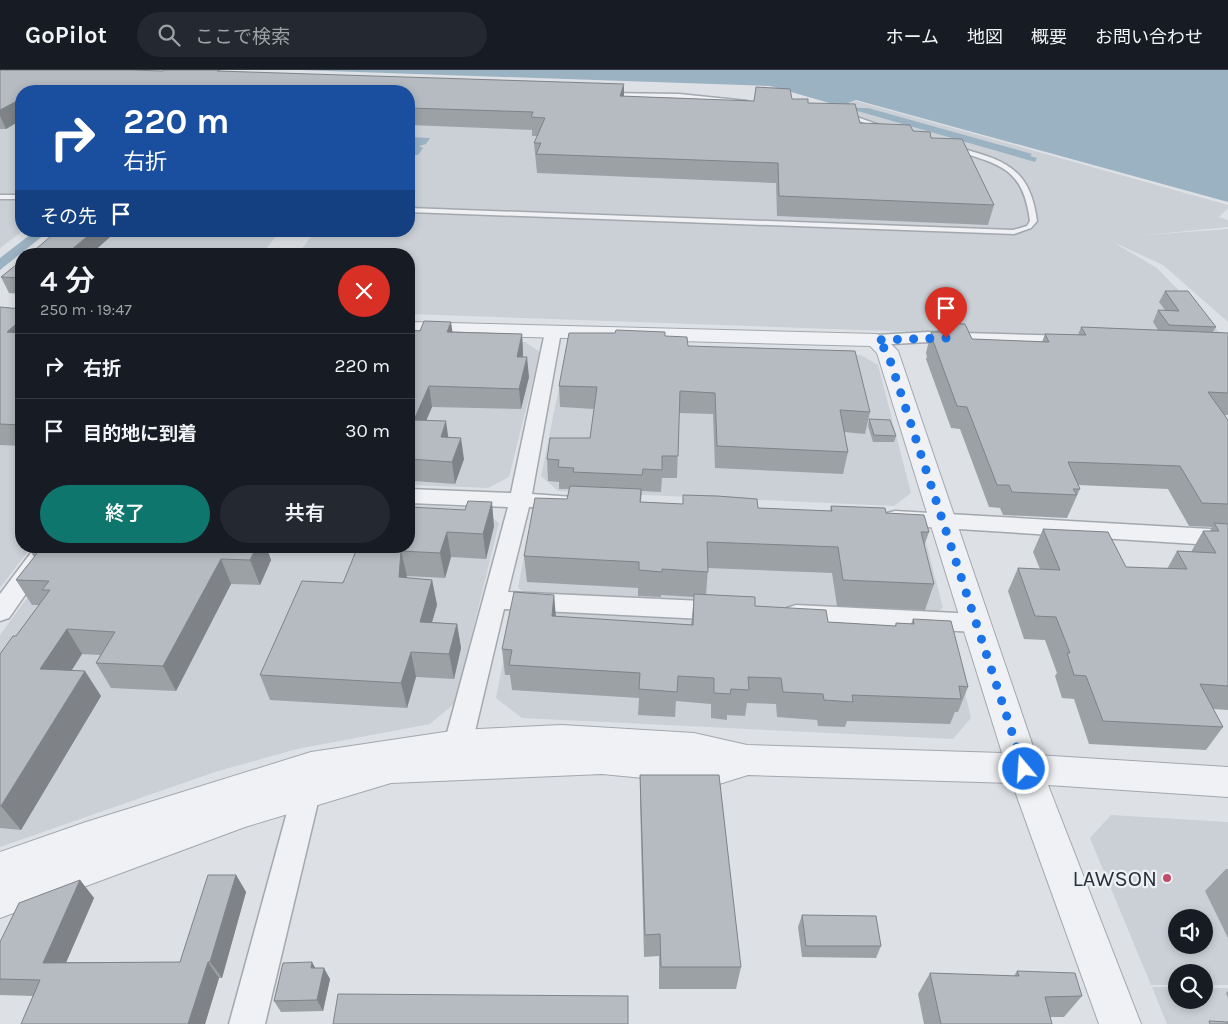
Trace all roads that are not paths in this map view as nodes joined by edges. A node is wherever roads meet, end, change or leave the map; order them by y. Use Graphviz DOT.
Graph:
graph roads {
  1 [pos="603,94"];
  2 [pos="752,102"];
  3 [pos="837,113"];
  4 [pos="893,130"];
  5 [pos="949,147"];
  6 [pos="0,196"];
  7 [pos="15,197"];
  8 [pos="415,210"];
  9 [pos="415,328"];
  10 [pos="553,332"];
  11 [pos="876,340"];
  12 [pos="1092,342"];
  13 [pos="415,496"];
  14 [pos="520,500"];
  15 [pos="589,503"];
  16 [pos="875,517"];
  17 [pos="944,520"];
  18 [pos="1228,538"];
  19 [pos="43,553"];
  20 [pos="494,600"];
  21 [pos="0,612"];
  22 [pos="977,623"];
  23 [pos="458,744"];
  24 [pos="747,760"];
  25 [pos="1024,769"];
  26 [pos="1228,782"];
  27 [pos="306,794"];
  28 [pos="0,870"];
  29 [pos="0,899"];
  30 [pos="247,1024"];
  31 [pos="1120,1024"];
  1 -- 2 [label="lane"];
  3 -- 4 [label="lane"];
  5 -- 8 [label="lane"];
  6 -- 7 [label="lane"];
  9 -- 10 [label="street"];
  10 -- 11 [label="street"];
  10 -- 14 [label="street"];
  11 -- 12 [label="street"];
  11 -- 17 [label="street"];
  13 -- 14 [label="street"];
  14 -- 15 [label="street"];
  14 -- 20 [label="street"];
  16 -- 17 [label="street"];
  17 -- 18 [label="street"];
  17 -- 22 [label="street"];
  19 -- 21 [label="street"];
  20 -- 22 [label="street"];
  20 -- 23 [label="street"];
  22 -- 25 [label="street"];
  23 -- 24 [label="street"];
  23 -- 28 [label="street"];
  24 -- 25 [label="street"];
  24 -- 27 [label="street"];
  25 -- 26 [label="street"];
  25 -- 31 [label="street"];
  27 -- 29 [label="street"];
  27 -- 30 [label="street"];
}
